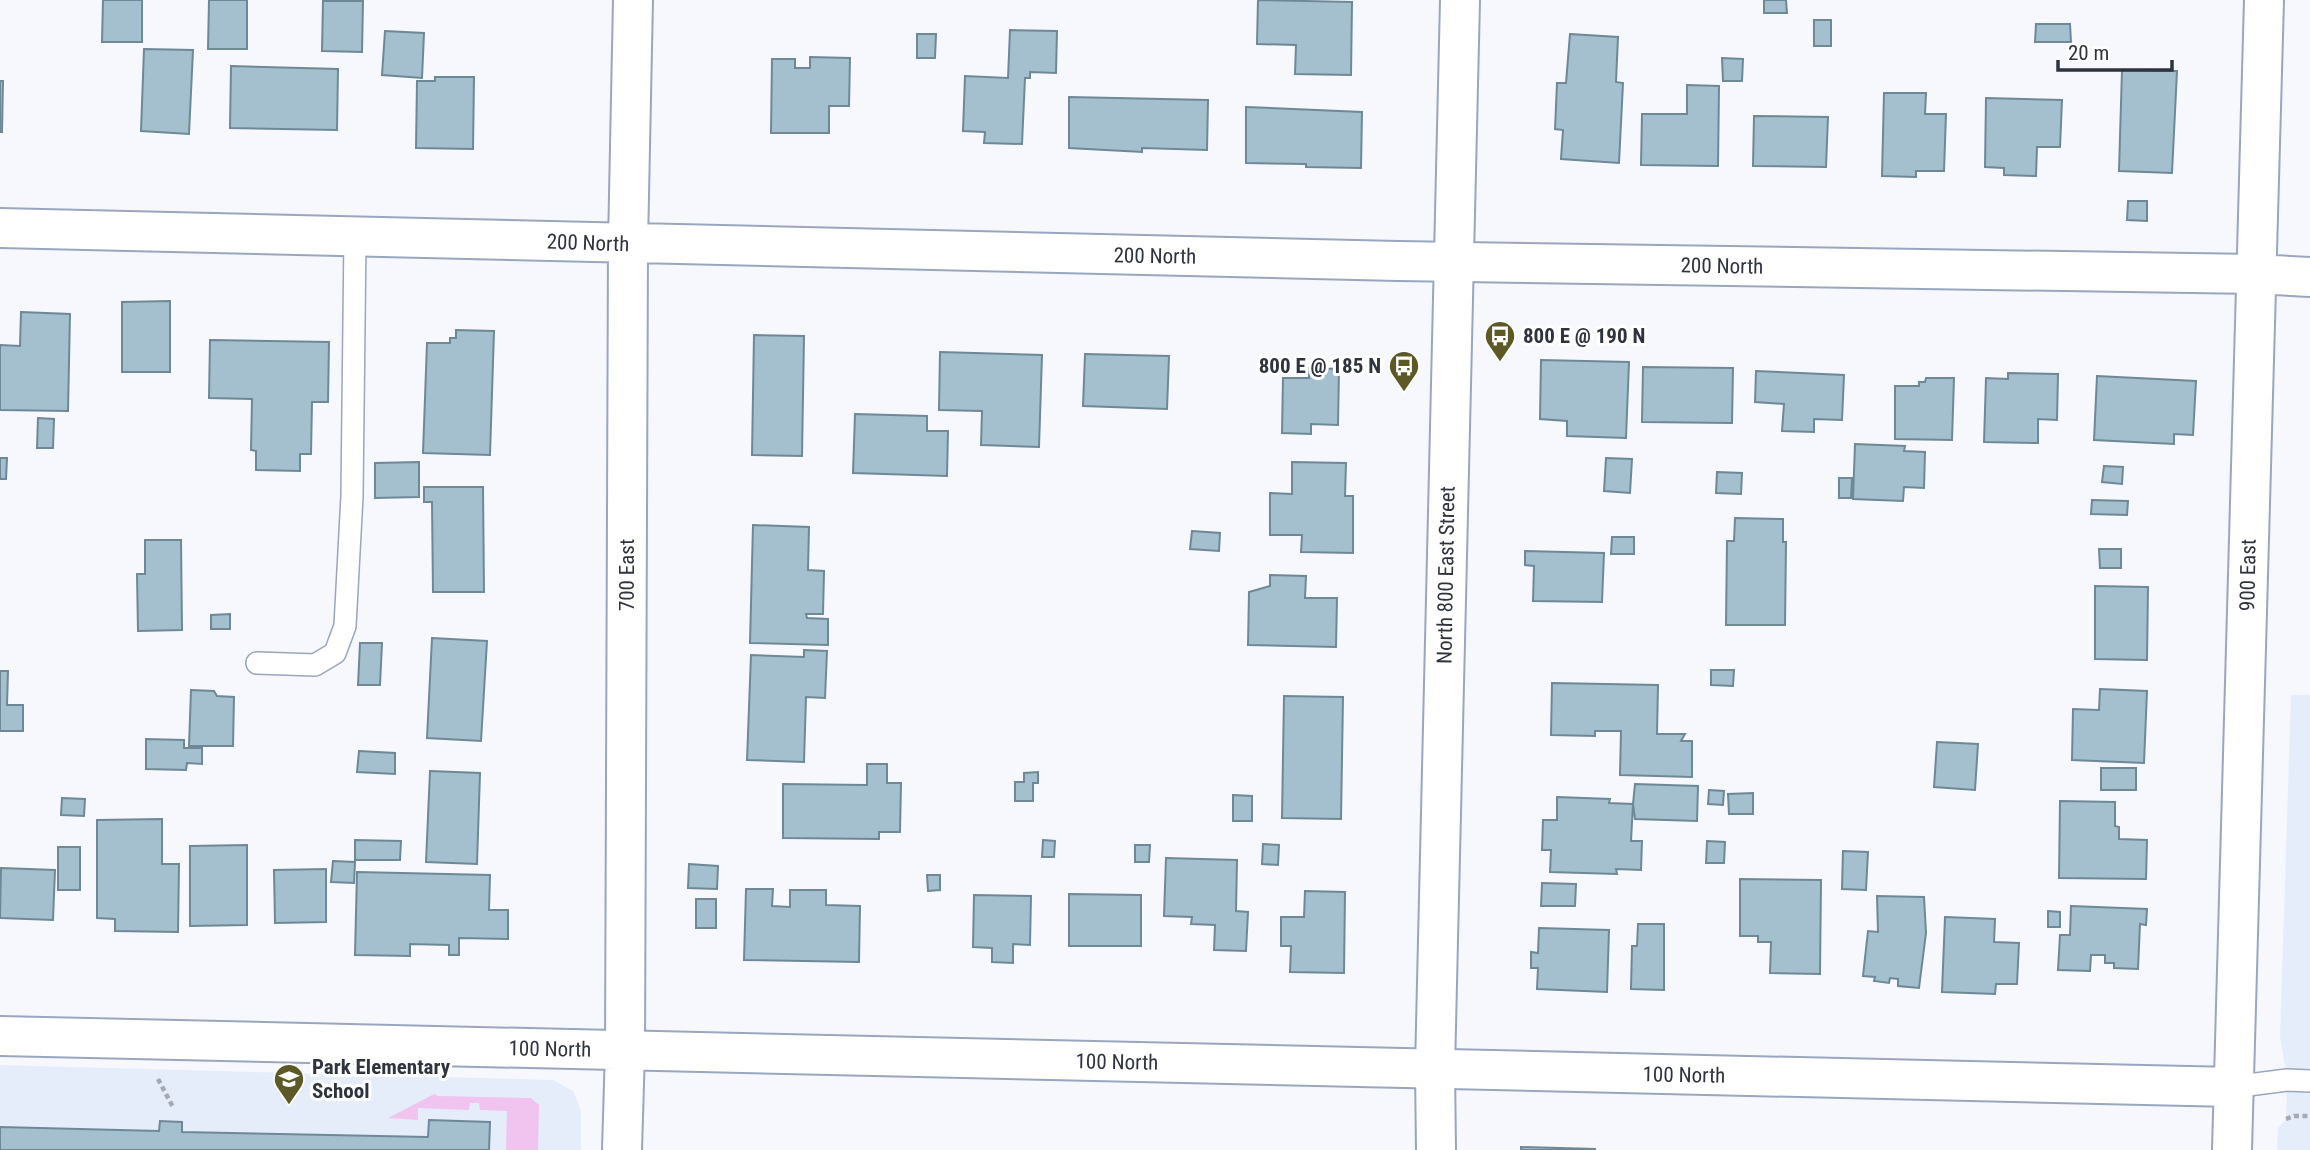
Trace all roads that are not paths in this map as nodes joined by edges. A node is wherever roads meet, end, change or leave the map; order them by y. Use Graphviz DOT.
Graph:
graph roads {
  1 [pos="633,0"];
  2 [pos="1460,0"];
  3 [pos="2264,0"];
  4 [pos="0,228"];
  5 [pos="355,237"];
  6 [pos="628,244"];
  7 [pos="1453,261"];
  8 [pos="2255,274"];
  9 [pos="2310,277"];
  10 [pos="257,663"];
  11 [pos="0,1036"];
  12 [pos="625,1050"];
  13 [pos="1435,1069"];
  14 [pos="2310,1081"];
  15 [pos="2233,1087"];
  16 [pos="622,1150"];
  17 [pos="1436,1150"];
  18 [pos="2232,1150"];
  1 -- 6 [label="street, 700 East"];
  2 -- 7 [label="street, North 800 East Street"];
  3 -- 8 [label="street, 900 East"];
  4 -- 5 [label="street, 200 North"];
  5 -- 6 [label="street, 200 North"];
  5 -- 10 [label="lane"];
  6 -- 7 [label="street, 200 North"];
  6 -- 12 [label="street, 700 East"];
  7 -- 8 [label="street, 200 North"];
  7 -- 13 [label="street, North 800 East Street"];
  8 -- 9 [label="street, 200 North"];
  8 -- 15 [label="street, 900 East"];
  11 -- 12 [label="street, 100 North"];
  12 -- 13 [label="street, 100 North"];
  12 -- 16 [label="street, 700 East"];
  13 -- 15 [label="street, 100 North"];
  13 -- 17 [label="street, North 800 East Street"];
  14 -- 15 [label="lane"];
  15 -- 18 [label="street, 900 East"];
}
